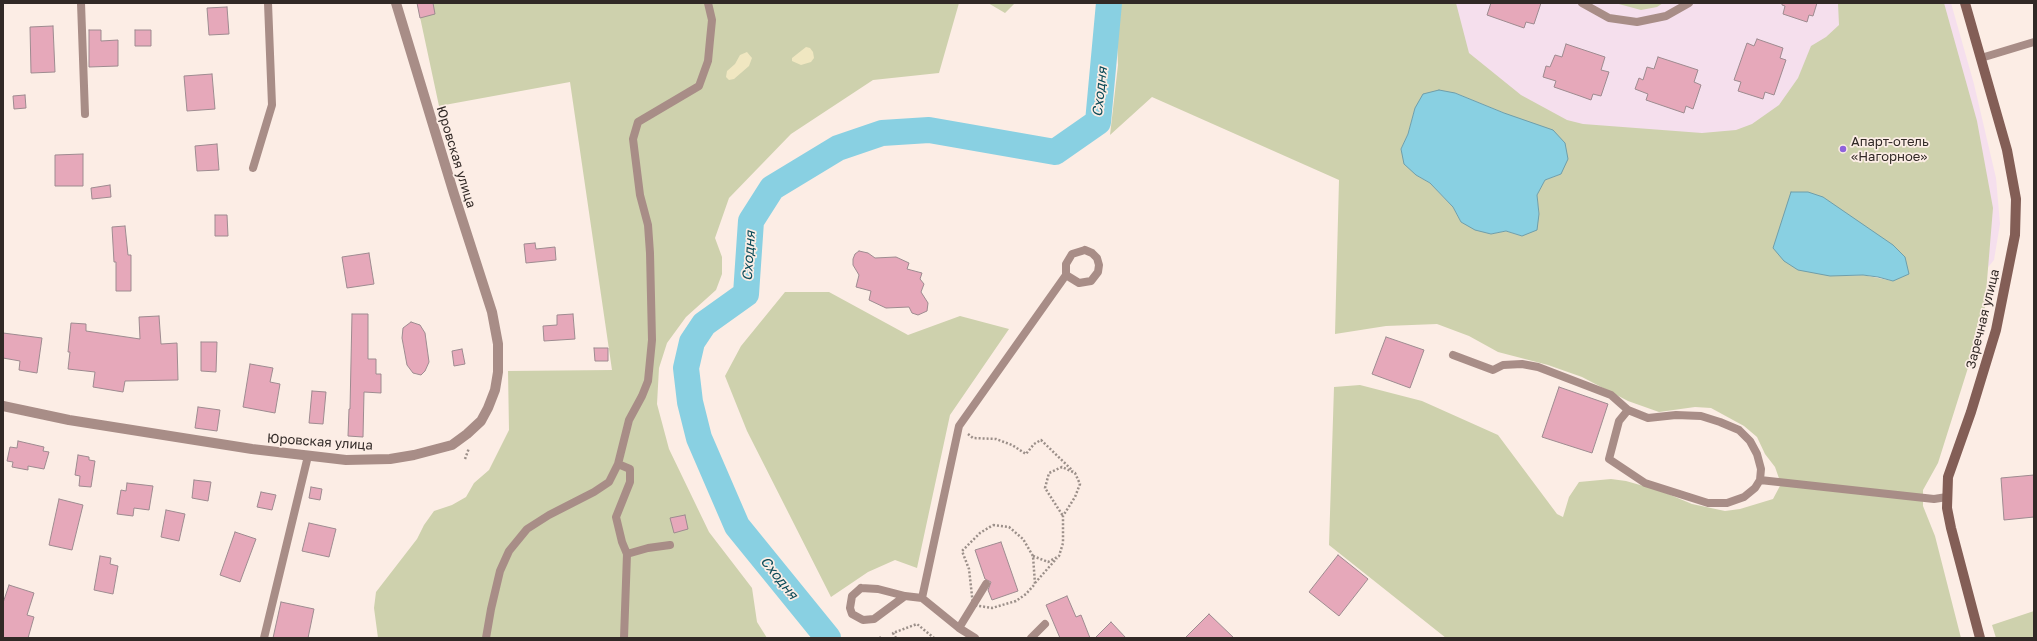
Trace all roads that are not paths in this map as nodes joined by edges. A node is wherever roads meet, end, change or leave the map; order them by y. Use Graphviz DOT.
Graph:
graph roads {
  1 [pos="81,3"];
  2 [pos="268,3"];
  3 [pos="396,3"];
  4 [pos="708,3"];
  5 [pos="1582,3"];
  6 [pos="1689,3"];
  7 [pos="1965,3"];
  8 [pos="2034,42"];
  9 [pos="1981,58"];
  10 [pos="85,114"];
  11 [pos="253,168"];
  12 [pos="1066,275"];
  13 [pos="1452,354"];
  14 [pos="3,406"];
  15 [pos="1628,410"];
  16 [pos="308,456"];
  17 [pos="618,464"];
  18 [pos="1760,480"];
  19 [pos="1947,497"];
  20 [pos="670,545"];
  21 [pos="627,554"];
  22 [pos="986,584"];
  23 [pos="905,596"];
  24 [pos="922,598"];
  25 [pos="1045,624"];
  26 [pos="959,628"];
  27 [pos="264,638"];
  28 [pos="486,638"];
  29 [pos="624,638"];
  30 [pos="974,638"];
  31 [pos="1031,638"];
  32 [pos="1980,638"];
  1 -- 10 [label="lane"];
  2 -- 11 [label="lane"];
  3 -- 16 [label="street, Юровская улица"];
  4 -- 17 [label="lane"];
  5 -- 6 [label="lane"];
  7 -- 9 [label="main road, Заречная улица"];
  8 -- 9 [label="lane"];
  9 -- 19 [label="main road, Заречная улица"];
  12 -- 12 [label="lane"];
  12 -- 24 [label="lane"];
  13 -- 15 [label="lane"];
  14 -- 16 [label="street, Юровская улица"];
  15 -- 18 [label="lane"];
  15 -- 18 [label="lane"];
  16 -- 27 [label="lane"];
  17 -- 21 [label="lane"];
  17 -- 28 [label="lane"];
  18 -- 19 [label="lane"];
  19 -- 32 [label="main road, Заречная улица"];
  20 -- 21 [label="lane"];
  21 -- 29 [label="lane"];
  22 -- 26 [label="lane"];
  23 -- 23 [label="lane"];
  23 -- 24 [label="lane"];
  24 -- 26 [label="lane"];
  25 -- 31 [label="lane"];
  26 -- 30 [label="lane"];
}
